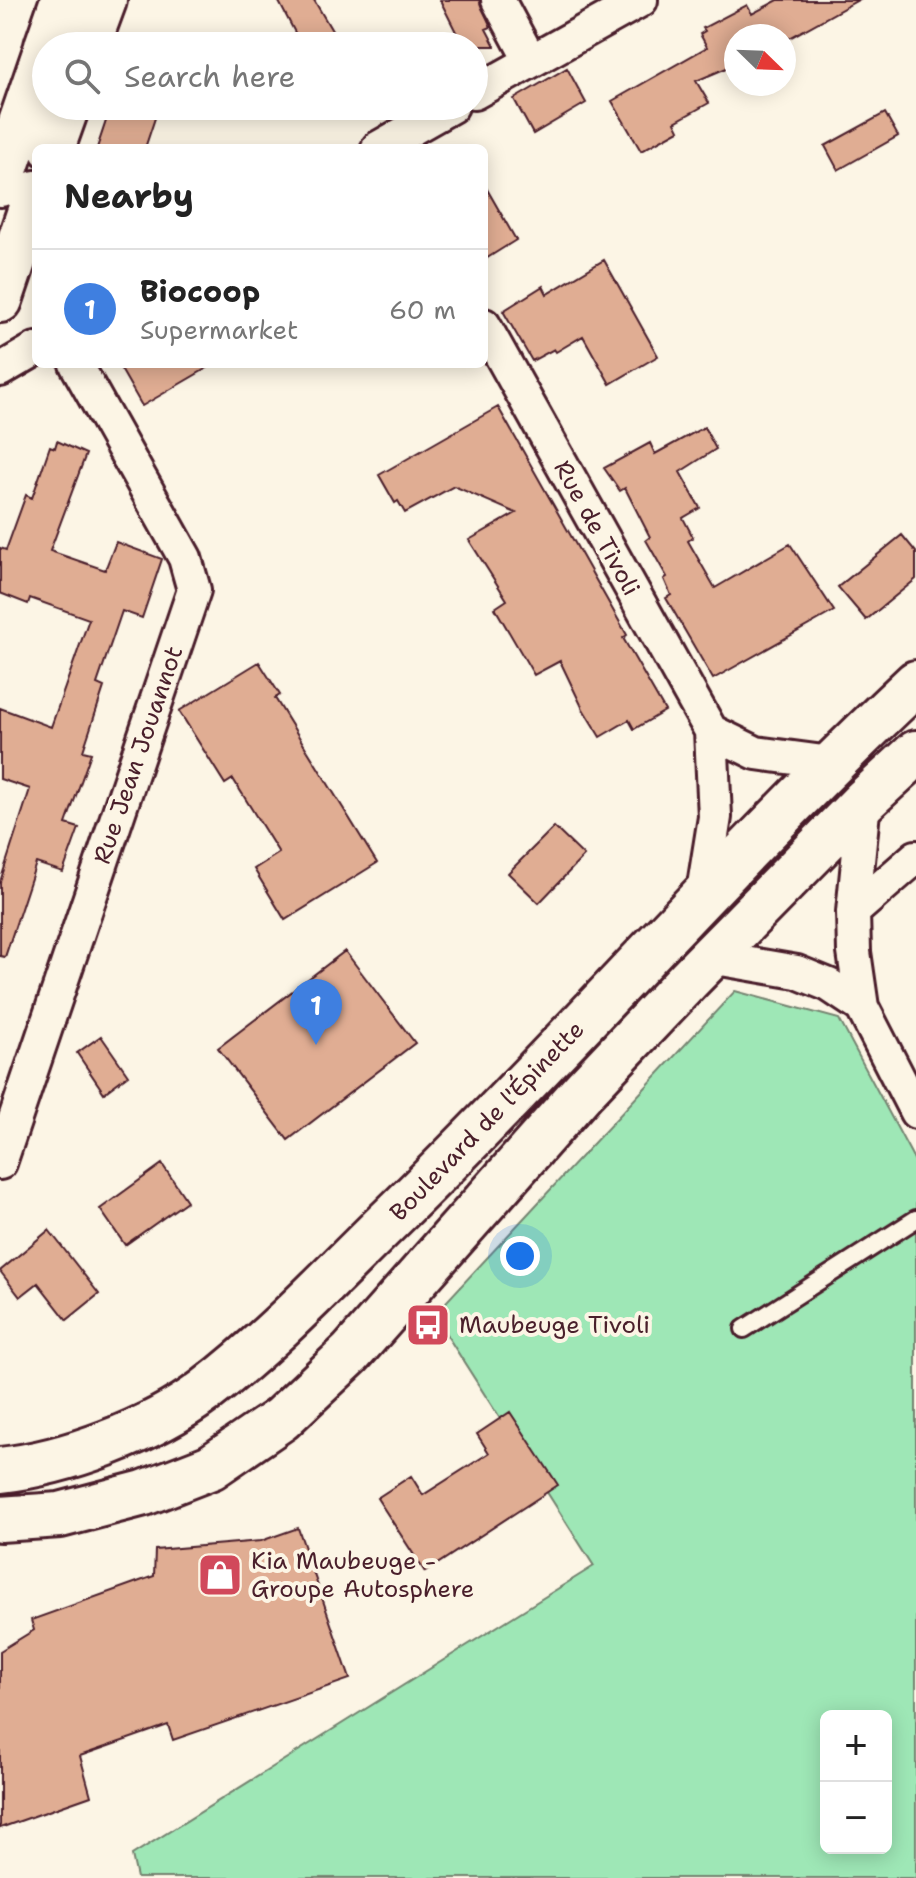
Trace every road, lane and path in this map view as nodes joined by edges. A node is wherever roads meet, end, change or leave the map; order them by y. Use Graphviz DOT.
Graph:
graph roads {
  1 [pos="63,0"];
  2 [pos="104,0"];
  3 [pos="498,0"];
  4 [pos="641,0"];
  5 [pos="52,32"];
  6 [pos="92,32"];
  7 [pos="530,60"];
  8 [pos="488,85"];
  9 [pos="32,91"];
  10 [pos="62,120"];
  11 [pos="428,120"];
  12 [pos="53,144"];
  13 [pos="388,144"];
  14 [pos="0,184"];
  15 [pos="32,205"];
  16 [pos="0,300"];
  17 [pos="488,332"];
  18 [pos="32,351"];
  19 [pos="78,368"];
  20 [pos="0,370"];
  21 [pos="916,683"];
  22 [pos="711,731"];
  23 [pos="916,753"];
  24 [pos="831,763"];
  25 [pos="864,801"];
  26 [pos="916,857"];
  27 [pos="702,898"];
  28 [pos="853,912"];
  29 [pos="710,957"];
  30 [pos="862,1007"];
  31 [pos="916,1112"];
  32 [pos="0,1163"];
  33 [pos="916,1219"];
  34 [pos="744,1329"];
  35 [pos="0,1470"];
  36 [pos="0,1519"];
  1 -- 5 [label="street"];
  2 -- 6 [label="street"];
  3 -- 7 [label="street"];
  4 -- 7 [label="street"];
  7 -- 8 [label="street"];
  9 -- 14 [label="street"];
  10 -- 12 [label="street"];
  11 -- 13 [label="street"];
  15 -- 16 [label="street"];
  17 -- 22 [label="street, Rue de Tivoli"];
  18 -- 20 [label="street"];
  19 -- 32 [label="street, Rue Jean Jouannot"];
  21 -- 24 [label="street, Boulevard de l'Épinette"];
  22 -- 24 [label="street"];
  22 -- 27 [label="street, Rue de Tivoli"];
  23 -- 25 [label="street, Boulevard de l'Épinette"];
  24 -- 27 [label="street, Boulevard de l'Épinette"];
  25 -- 28 [label="street"];
  25 -- 29 [label="street, Boulevard de l'Épinette"];
  26 -- 28 [label="street"];
  27 -- 35 [label="street, Boulevard de l'Épinette"];
  28 -- 30 [label="street"];
  29 -- 30 [label="street"];
  29 -- 36 [label="street, Boulevard de l'Épinette"];
  30 -- 31 [label="street"];
  33 -- 34 [label="lane"];
}
